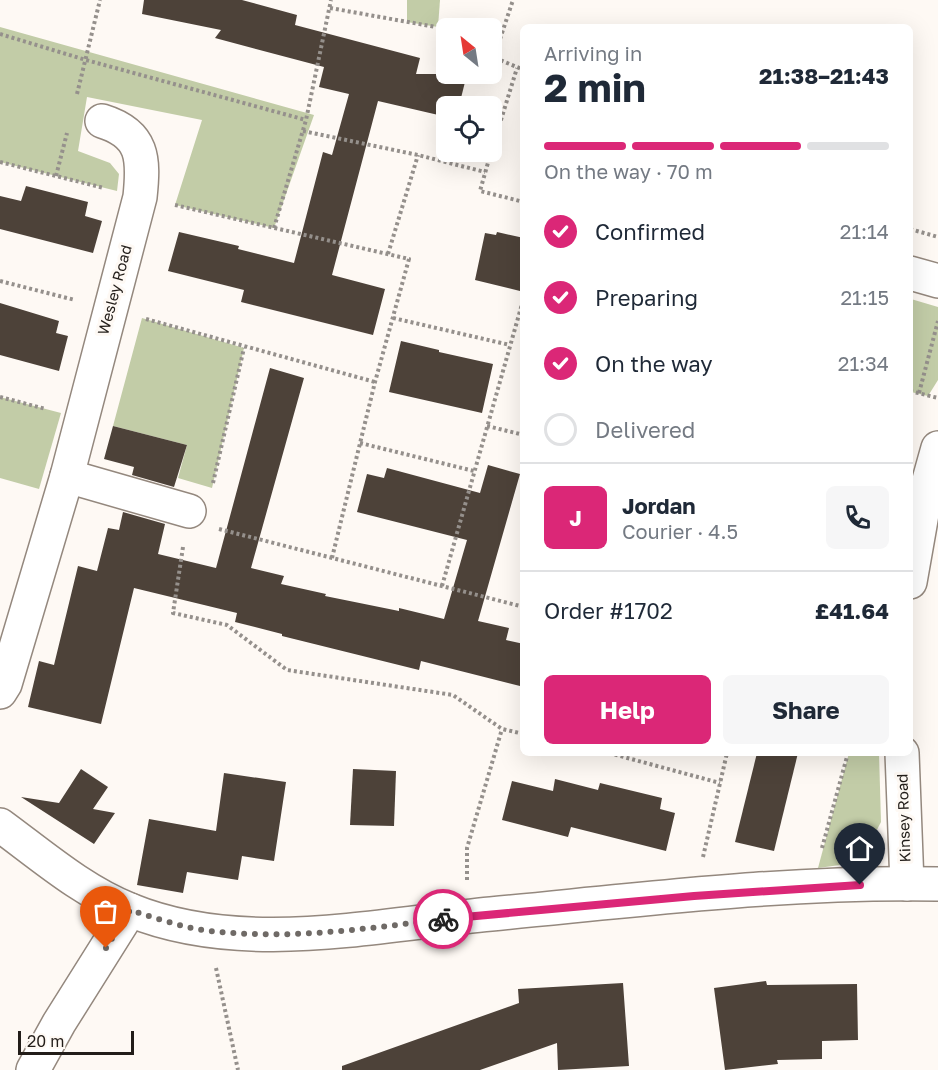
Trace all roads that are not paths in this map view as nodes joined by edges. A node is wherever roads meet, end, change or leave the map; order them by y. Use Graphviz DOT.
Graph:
graph roads {
  1 [pos="102,121"];
  2 [pos="913,274"];
  3 [pos="938,281"];
  4 [pos="938,448"];
  5 [pos="67,476"];
  6 [pos="189,511"];
  7 [pos="913,565"];
  8 [pos="0,692"];
  9 [pos="902,756"];
  10 [pos="0,825"];
  11 [pos="922,884"];
  12 [pos="130,910"];
  13 [pos="33,1070"];
  1 -- 5 [label="street, Wesley Road"];
  2 -- 3 [label="street"];
  4 -- 7 [label="street"];
  5 -- 6 [label="street"];
  5 -- 8 [label="street, Wesley Road"];
  9 -- 11 [label="street, Kinsey Road"];
  10 -- 12 [label="street"];
  11 -- 12 [label="street"];
  12 -- 13 [label="street"];
}
